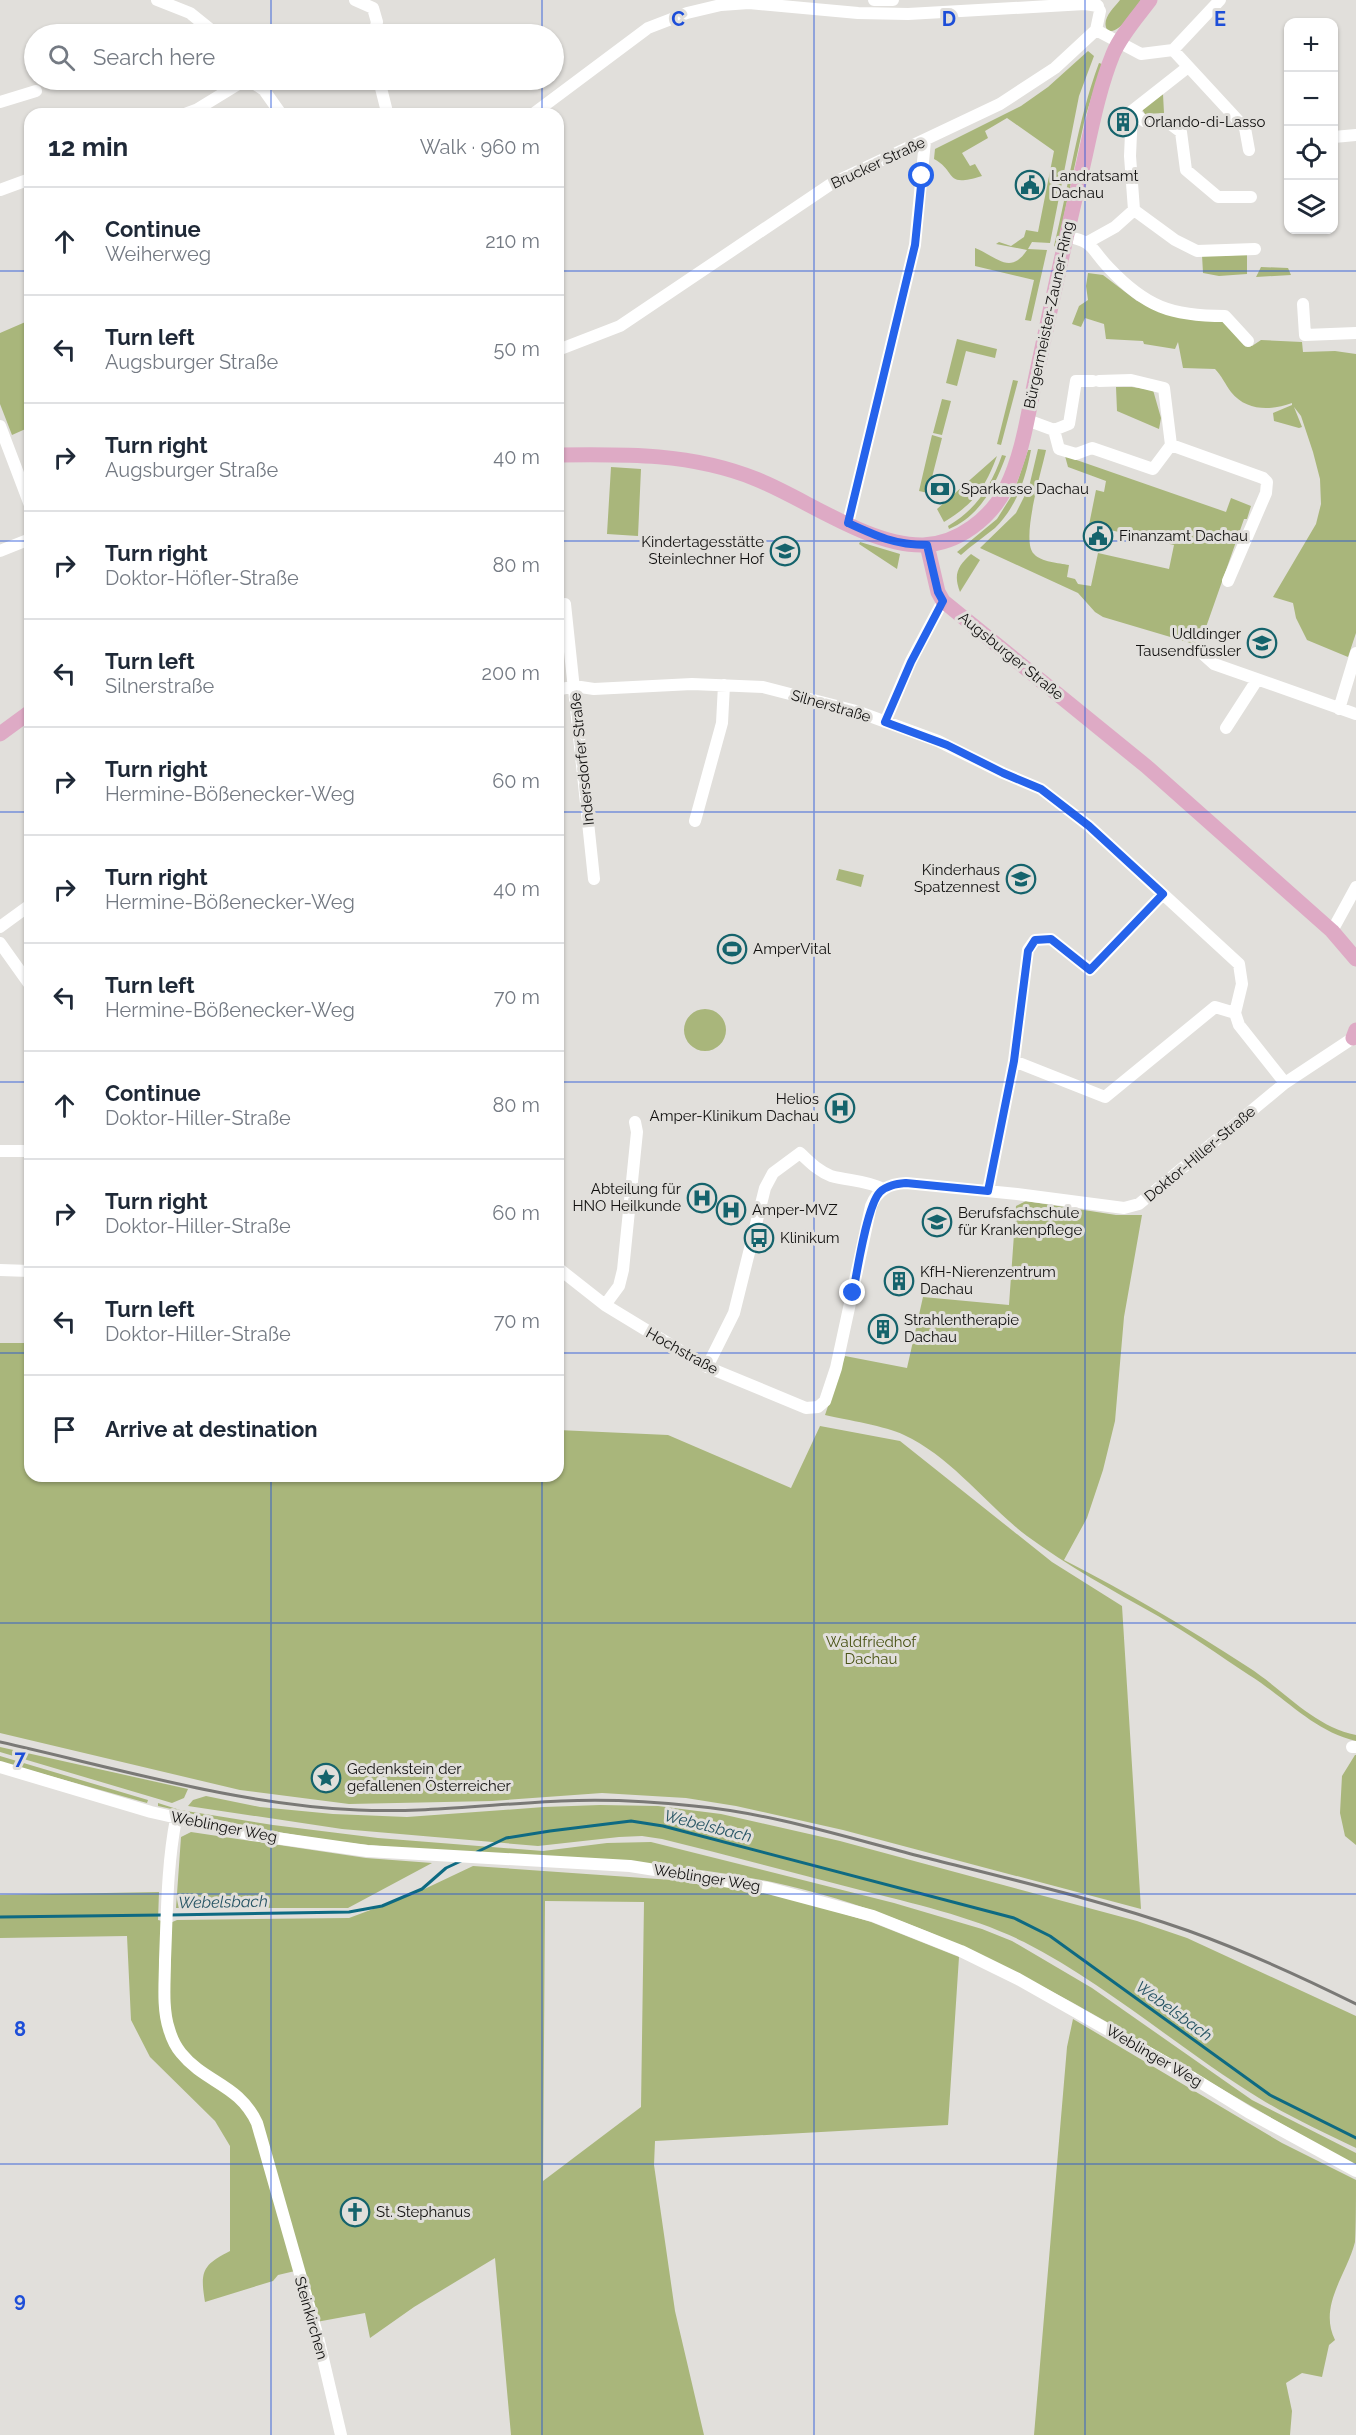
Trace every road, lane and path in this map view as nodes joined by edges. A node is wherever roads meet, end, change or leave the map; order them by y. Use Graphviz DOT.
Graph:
graph roads {
  1 [pos="158,0"];
  2 [pos="355,0"];
  3 [pos="874,0"];
  4 [pos="893,0"];
  5 [pos="1150,0"];
  6 [pos="1220,0"];
  7 [pos="721,2"];
  8 [pos="1096,3"];
  9 [pos="186,5"];
  10 [pos="204,24"];
  11 [pos="377,24"];
  12 [pos="1096,30"];
  13 [pos="1119,44"];
  14 [pos="1173,50"];
  15 [pos="1188,67"];
  16 [pos="230,90"];
  17 [pos="264,90"];
  18 [pos="382,90"];
  19 [pos="36,91"];
  20 [pos="0,102"];
  21 [pos="199,108"];
  22 [pos="277,108"];
  23 [pos="386,108"];
  24 [pos="541,108"];
  25 [pos="1132,111"];
  26 [pos="1356,135"];
  27 [pos="1338,137"];
  28 [pos="925,141"];
  29 [pos="1249,150"];
  30 [pos="24,181"];
  31 [pos="0,190"];
  32 [pos="1251,196"];
  33 [pos="1134,210"];
  34 [pos="1066,236"];
  35 [pos="1088,242"];
  36 [pos="1255,249"];
  37 [pos="1303,304"];
  38 [pos="1356,333"];
  39 [pos="1248,341"];
  40 [pos="564,348"];
  41 [pos="1027,420"];
  42 [pos="0,426"];
  43 [pos="1054,430"];
  44 [pos="3,445"];
  45 [pos="1171,445"];
  46 [pos="564,455"];
  47 [pos="24,492"];
  48 [pos="848,523"];
  49 [pos="24,541"];
  50 [pos="927,545"];
  51 [pos="0,551"];
  52 [pos="1228,581"];
  53 [pos="943,601"];
  54 [pos="564,624"];
  55 [pos="1356,653"];
  56 [pos="1204,655"];
  57 [pos="1257,680"];
  58 [pos="724,685"];
  59 [pos="574,686"];
  60 [pos="564,688"];
  61 [pos="1339,708"];
  62 [pos="1356,714"];
  63 [pos="24,716"];
  64 [pos="885,722"];
  65 [pos="1226,728"];
  66 [pos="0,734"];
  67 [pos="695,821"];
  68 [pos="594,879"];
  69 [pos="1356,887"];
  70 [pos="1163,894"];
  71 [pos="24,909"];
  72 [pos="0,927"];
  73 [pos="1332,931"];
  74 [pos="0,943"];
  75 [pos="1355,961"];
  76 [pos="24,977"];
  77 [pos="1235,1013"];
  78 [pos="1355,1035"];
  79 [pos="1014,1061"];
  80 [pos="1285,1083"];
  81 [pos="635,1122"];
  82 [pos="0,1151"];
  83 [pos="24,1151"];
  84 [pos="882,1189"];
  85 [pos="988,1191"];
  86 [pos="0,1270"];
  87 [pos="24,1271"];
  88 [pos="564,1273"];
  89 [pos="605,1305"];
  90 [pos="707,1367"];
  91 [pos="0,1767"];
  92 [pos="176,1819"];
  93 [pos="1356,2171"];
  94 [pos="341,2435"];
  1 -- 9 [label="street"];
  2 -- 11 [label="street"];
  3 -- 4 [label="street"];
  5 -- 13 [label="main road"];
  6 -- 14 [label="street"];
  7 -- 8 [label="street"];
  7 -- 24 [label="street"];
  8 -- 12 [label="street"];
  9 -- 10 [label="street"];
  12 -- 13 [label="street"];
  12 -- 28 [label="street, Brucker Straße"];
  13 -- 14 [label="street"];
  13 -- 34 [label="main road, Bürgermeister-Zauner-Ring"];
  14 -- 15 [label="street"];
  15 -- 25 [label="street"];
  15 -- 29 [label="street"];
  16 -- 21 [label="street"];
  17 -- 22 [label="street"];
  18 -- 23 [label="street"];
  19 -- 20 [label="street"];
  25 -- 32 [label="street"];
  25 -- 33 [label="street"];
  26 -- 27 [label="street"];
  28 -- 40 [label="street, Brucker Straße"];
  28 -- 48 [label="street"];
  30 -- 31 [label="street"];
  33 -- 35 [label="street"];
  33 -- 36 [label="street"];
  34 -- 35 [label="street"];
  34 -- 41 [label="main road, Bürgermeister-Zauner-Ring"];
  35 -- 39 [label="street"];
  37 -- 38 [label="street"];
  41 -- 43 [label="street"];
  41 -- 50 [label="main road, Bürgermeister-Zauner-Ring"];
  42 -- 44 [label="street"];
  43 -- 45 [label="street"];
  43 -- 45 [label="street"];
  44 -- 47 [label="street"];
  45 -- 52 [label="street"];
  46 -- 48 [label="main road"];
  48 -- 50 [label="main road"];
  49 -- 51 [label="street"];
  50 -- 53 [label="main road, Augsburger Straße"];
  53 -- 64 [label="street"];
  53 -- 73 [label="main road, Augsburger Straße"];
  54 -- 59 [label="street, Indersdorfer Straße"];
  55 -- 61 [label="street"];
  56 -- 57 [label="street"];
  57 -- 61 [label="street"];
  57 -- 65 [label="street"];
  58 -- 59 [label="street, Silnerstraße"];
  58 -- 64 [label="street, Silnerstraße"];
  58 -- 67 [label="street"];
  59 -- 60 [label="street, Silnerstraße"];
  59 -- 68 [label="street, Indersdorfer Straße"];
  61 -- 62 [label="street"];
  63 -- 66 [label="main road"];
  64 -- 70 [label="street, Silnerstraße"];
  69 -- 73 [label="street"];
  70 -- 77 [label="street, Silnerstraße"];
  70 -- 79 [label="street"];
  71 -- 72 [label="street"];
  73 -- 75 [label="main road, Augsburger Straße"];
  74 -- 76 [label="street"];
  77 -- 79 [label="street"];
  77 -- 80 [label="street"];
  78 -- 80 [label="street, Doktor-Hiller-Straße"];
  79 -- 85 [label="street"];
  80 -- 85 [label="street, Doktor-Hiller-Straße"];
  81 -- 89 [label="street"];
  82 -- 83 [label="street"];
  84 -- 85 [label="street, Doktor-Hiller-Straße"];
  84 -- 90 [label="street"];
  84 -- 90 [label="street, Hochstraße"];
  86 -- 87 [label="street"];
  88 -- 89 [label="street, Hochstraße"];
  89 -- 90 [label="street, Hochstraße"];
  91 -- 92 [label="street, Weblinger Weg"];
  92 -- 93 [label="street, Weblinger Weg"];
  92 -- 94 [label="street, Steinkirchen"];
}
